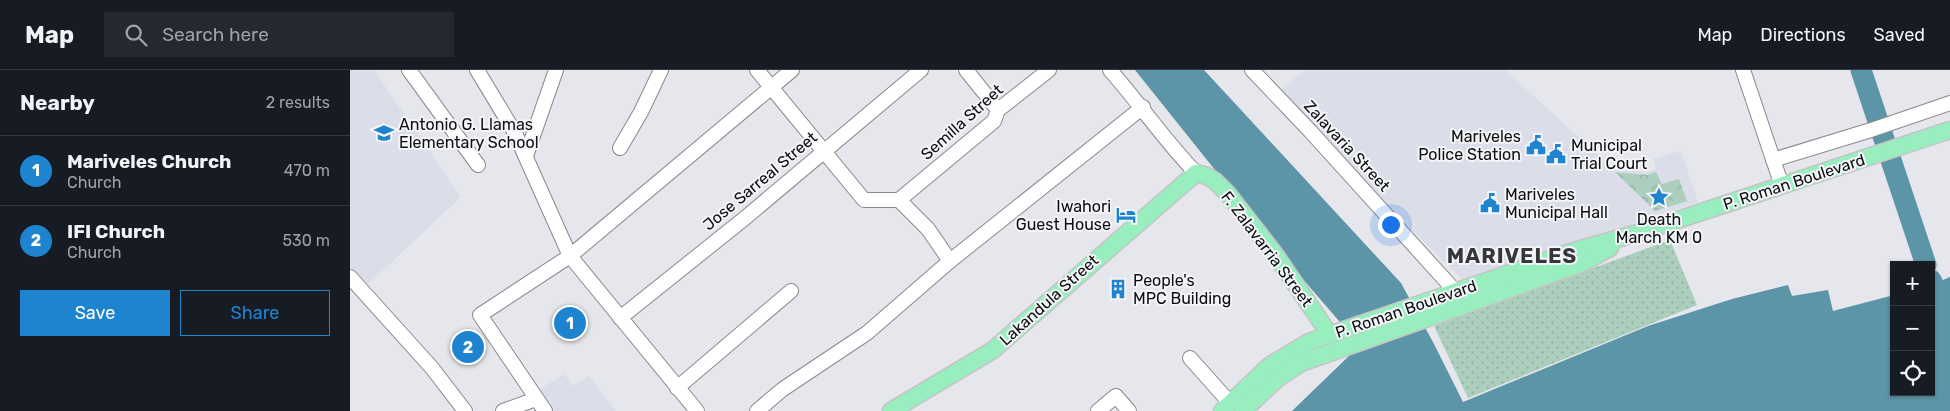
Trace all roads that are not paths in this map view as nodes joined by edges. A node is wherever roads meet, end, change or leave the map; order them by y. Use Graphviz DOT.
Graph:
graph roads {
  1 [pos="409,70"];
  2 [pos="477,70"];
  3 [pos="556,70"];
  4 [pos="661,70"];
  5 [pos="756,70"];
  6 [pos="792,70"];
  7 [pos="921,70"];
  8 [pos="966,70"];
  9 [pos="1049,70"];
  10 [pos="1110,70"];
  11 [pos="1252,70"];
  12 [pos="1743,70"];
  13 [pos="773,87"];
  14 [pos="1950,104"];
  15 [pos="1143,107"];
  16 [pos="998,110"];
  17 [pos="1950,130"];
  18 [pos="620,148"];
  19 [pos="823,152"];
  20 [pos="526,156"];
  21 [pos="1773,160"];
  22 [pos="478,165"];
  23 [pos="1196,173"];
  24 [pos="1782,186"];
  25 [pos="900,200"];
  26 [pos="1638,233"];
  27 [pos="570,256"];
  28 [pos="950,261"];
  29 [pos="350,277"];
  30 [pos="791,291"];
  31 [pos="1456,292"];
  32 [pos="1429,309"];
  33 [pos="620,318"];
  34 [pos="1339,338"];
  35 [pos="1190,358"];
  36 [pos="677,388"];
  37 [pos="536,399"];
  38 [pos="1231,408"];
  39 [pos="465,411"];
  40 [pos="503,411"];
  41 [pos="546,411"];
  42 [pos="697,411"];
  43 [pos="757,411"];
  44 [pos="891,411"];
  45 [pos="1098,411"];
  46 [pos="1129,411"];
  1 -- 22 [label="street"];
  2 -- 20 [label="street"];
  3 -- 20 [label="street"];
  4 -- 18 [label="street"];
  5 -- 13 [label="street"];
  6 -- 13 [label="street"];
  7 -- 19 [label="street, Jose Sarreal Street"];
  8 -- 16 [label="street"];
  9 -- 16 [label="street, Semilla Street"];
  10 -- 15 [label="street"];
  11 -- 31 [label="street, Zalavaria Street"];
  12 -- 21 [label="street"];
  13 -- 19 [label="street"];
  13 -- 27 [label="street"];
  14 -- 21 [label="street"];
  15 -- 23 [label="street"];
  15 -- 28 [label="street"];
  16 -- 25 [label="street, Semilla Street"];
  17 -- 24 [label="main road, P. Roman Boulevard"];
  19 -- 25 [label="street"];
  19 -- 33 [label="street, Jose Sarreal Street"];
  20 -- 27 [label="street"];
  21 -- 24 [label="street"];
  23 -- 34 [label="main road, F. Zalavarria Street"];
  23 -- 44 [label="main road, Lakandula Street"];
  24 -- 26 [label="main road, P. Roman Boulevard"];
  25 -- 28 [label="street"];
  26 -- 31 [label="main road, P. Roman Boulevard"];
  26 -- 32 [label="main road, P. Roman Boulevard"];
  27 -- 33 [label="street"];
  27 -- 37 [label="street"];
  28 -- 43 [label="street"];
  29 -- 39 [label="street"];
  30 -- 36 [label="street"];
  31 -- 32 [label="main road, P. Roman Boulevard"];
  32 -- 34 [label="main road, P. Roman Boulevard"];
  33 -- 36 [label="street"];
  34 -- 38 [label="main road, P. Roman Boulevard"];
  35 -- 38 [label="street"];
  36 -- 42 [label="street"];
  37 -- 40 [label="street"];
  37 -- 41 [label="street"];
  45 -- 46 [label="street"];
}
